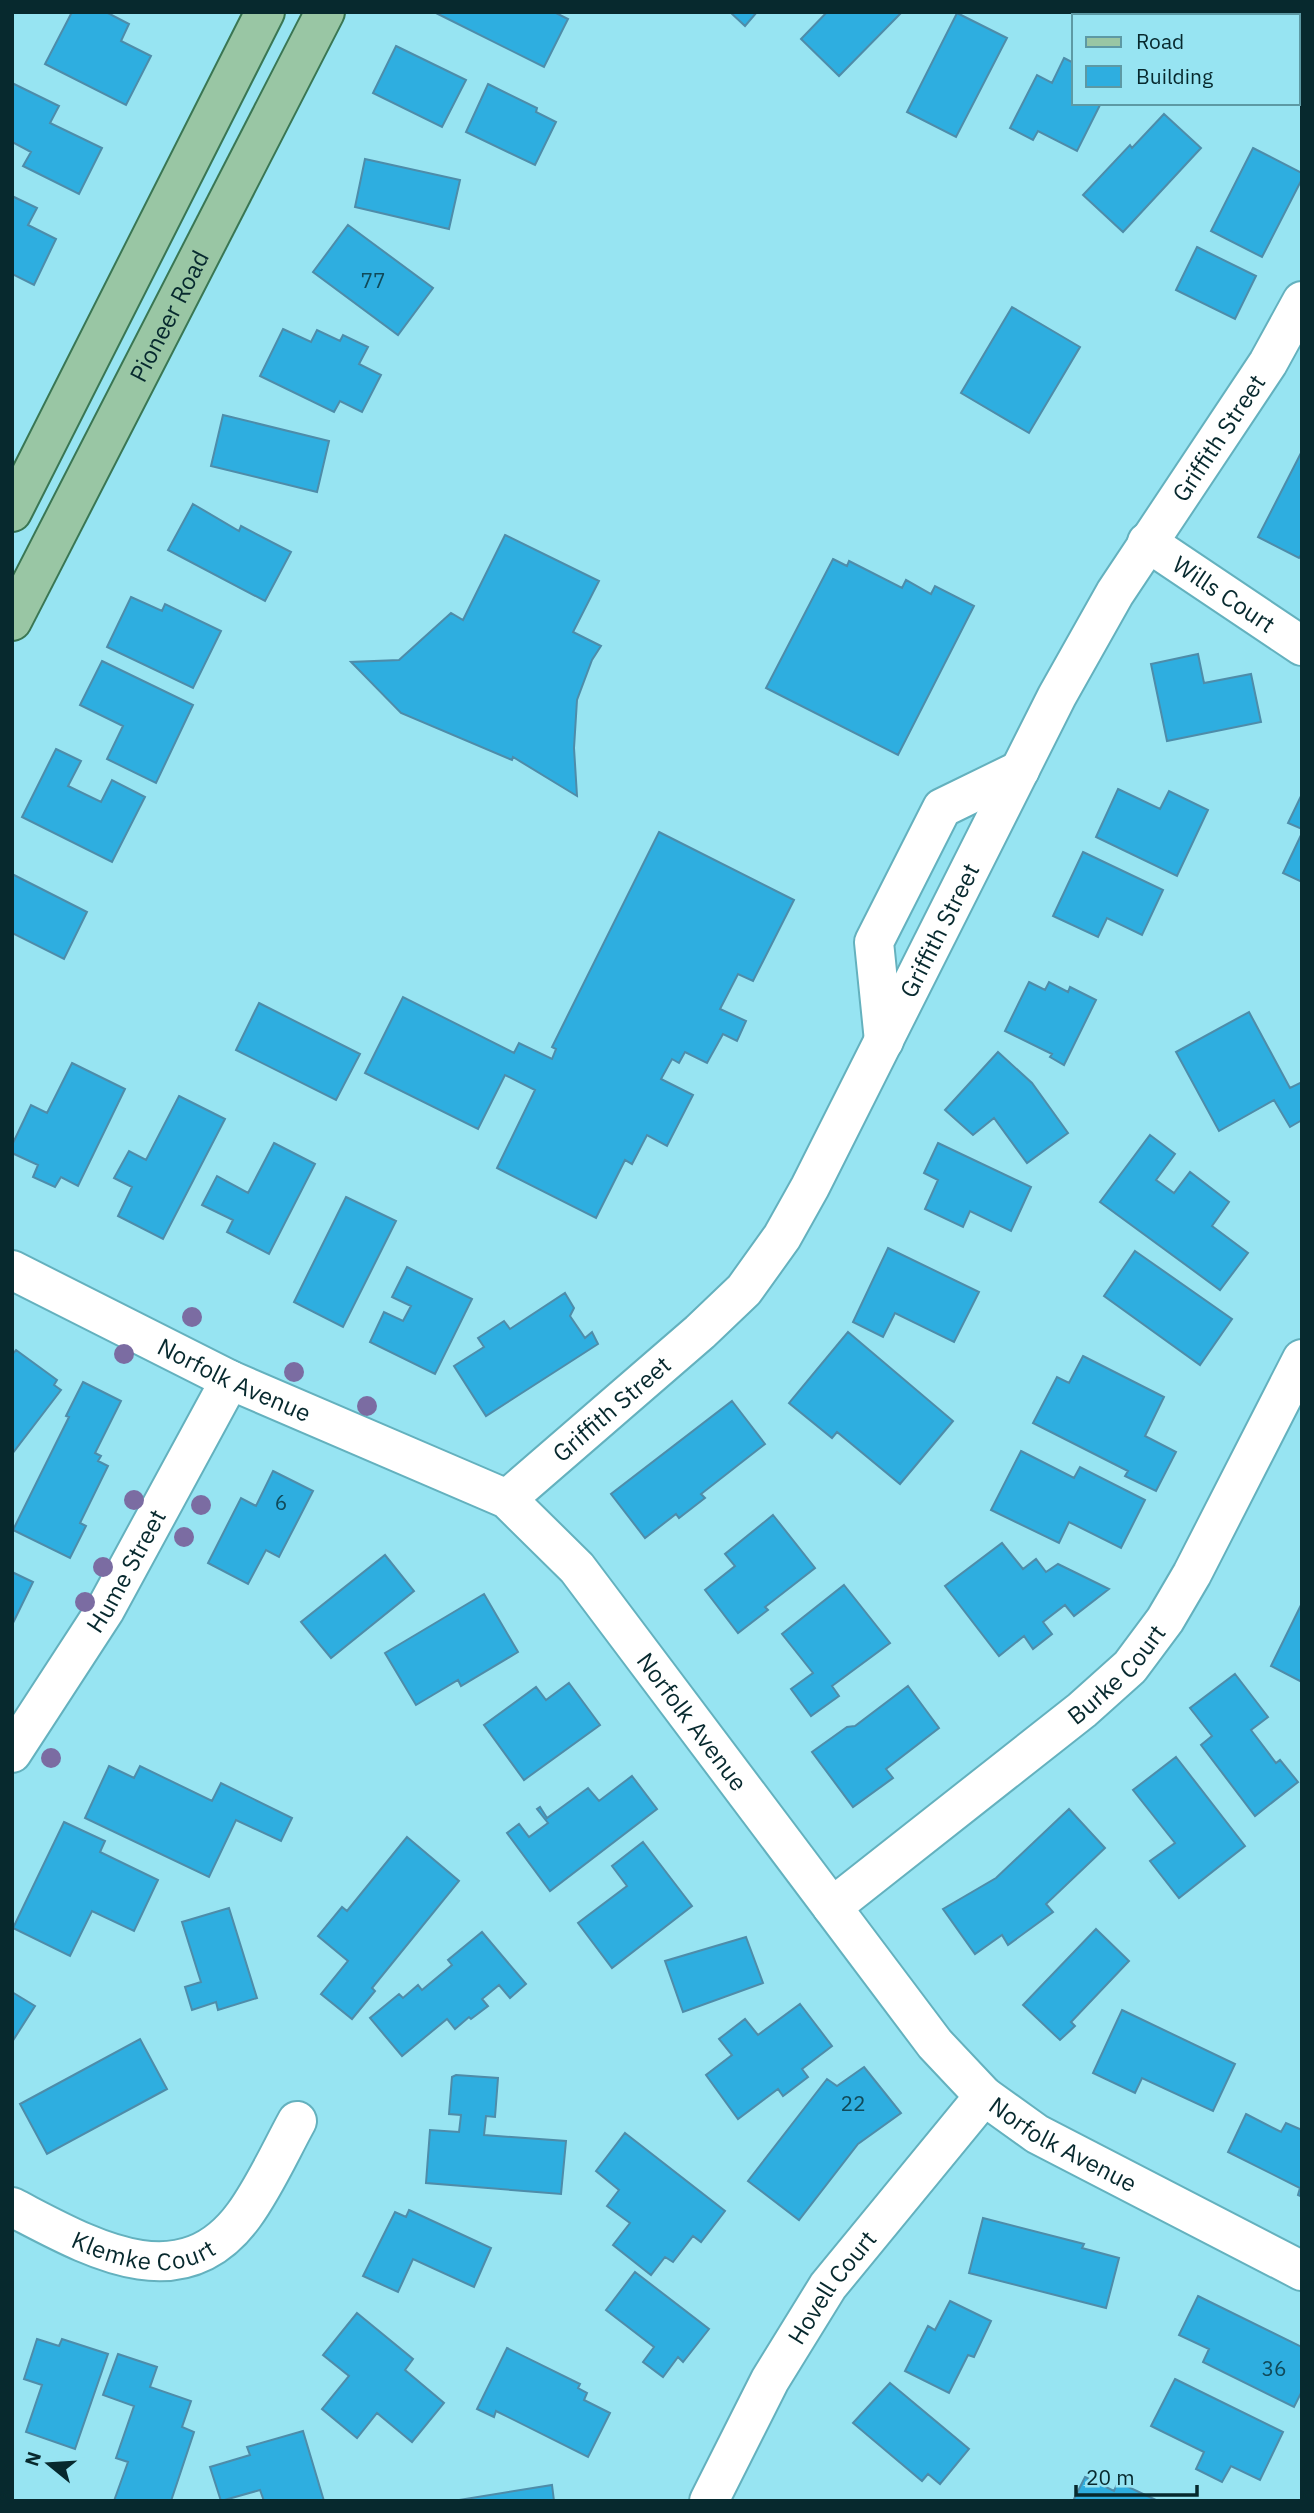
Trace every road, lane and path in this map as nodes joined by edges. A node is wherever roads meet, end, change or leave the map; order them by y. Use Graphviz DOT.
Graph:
graph roads {
  1 [pos="265,12"];
  2 [pos="325,12"];
  3 [pos="1302,302"];
  4 [pos="12,512"];
  5 [pos="1147,542"];
  6 [pos="12,621"];
  7 [pos="1302,646"];
  8 [pos="1020,770"];
  9 [pos="884,1041"];
  10 [pos="12,1270"];
  11 [pos="1302,1359"];
  12 [pos="230,1380"];
  13 [pos="507,1499"];
  14 [pos="12,1753"];
  15 [pos="832,1907"];
  16 [pos="984,2096"];
  17 [pos="297,2121"];
  18 [pos="12,2207"];
  19 [pos="1302,2271"];
  20 [pos="709,2501"];
  1 -- 4 [label="main road, Pioneer Road"];
  2 -- 6 [label="main road, Pioneer Road"];
  3 -- 5 [label="street, Griffith Street"];
  5 -- 7 [label="street, Wills Court"];
  5 -- 8 [label="street, Griffith Street"];
  8 -- 9 [label="street, Griffith Street"];
  8 -- 9 [label="street"];
  9 -- 13 [label="street, Griffith Street"];
  10 -- 12 [label="street, Norfolk Avenue"];
  11 -- 15 [label="street, Burke Court"];
  12 -- 13 [label="street, Norfolk Avenue"];
  12 -- 14 [label="street, Hume Street"];
  13 -- 15 [label="street, Norfolk Avenue"];
  15 -- 16 [label="street, Norfolk Avenue"];
  16 -- 19 [label="street, Norfolk Avenue"];
  16 -- 20 [label="street, Hovell Court"];
  17 -- 18 [label="street, Klemke Court"];
}
